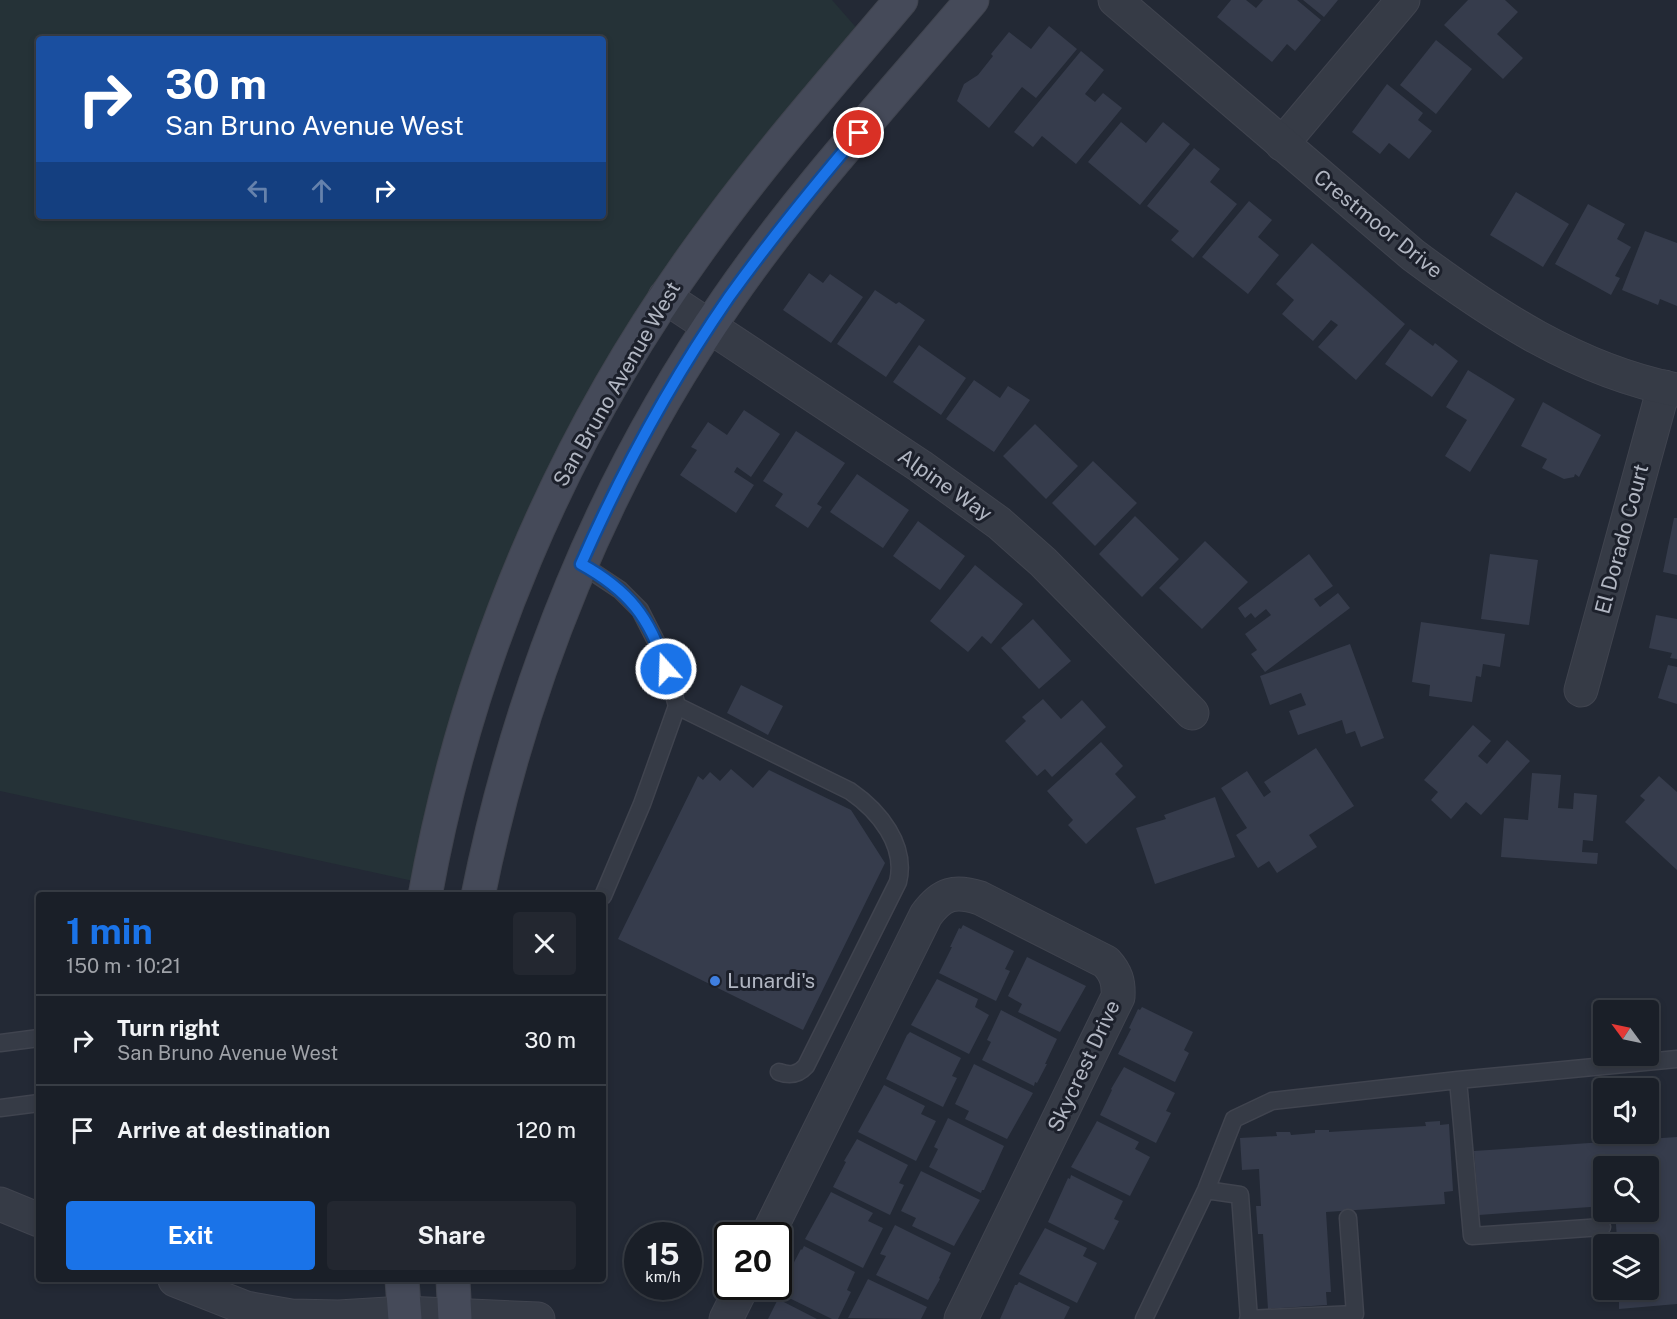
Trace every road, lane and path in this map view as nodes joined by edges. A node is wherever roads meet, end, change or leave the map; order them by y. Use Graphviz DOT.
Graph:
graph roads {
  1 [pos="901,0"];
  2 [pos="972,0"];
  3 [pos="1115,0"];
  4 [pos="1403,0"];
  5 [pos="1282,144"];
  6 [pos="665,297"];
  7 [pos="710,327"];
  8 [pos="1670,388"];
  9 [pos="581,564"];
  10 [pos="1581,690"];
  11 [pos="677,706"];
  12 [pos="1192,713"];
  13 [pos="426,892"];
  14 [pos="479,892"];
  15 [pos="605,892"];
  16 [pos="36,1038"];
  17 [pos="0,1043"];
  18 [pos="1677,1059"];
  19 [pos="779,1072"];
  20 [pos="1458,1080"];
  21 [pos="36,1103"];
  22 [pos="0,1108"];
  23 [pos="1206,1190"];
  24 [pos="0,1204"];
  25 [pos="1348,1218"];
  26 [pos="36,1220"];
  27 [pos="774,1222"];
  28 [pos="1602,1227"];
  29 [pos="180,1282"];
  30 [pos="402,1282"];
  31 [pos="453,1282"];
  32 [pos="736,1300"];
  33 [pos="404,1316"];
  34 [pos="455,1317"];
  35 [pos="316,1318"];
  36 [pos="1293,1318"];
  37 [pos="538,1319"];
  38 [pos="726,1319"];
  39 [pos="962,1319"];
  40 [pos="1144,1319"];
  41 [pos="1249,1319"];
  1 -- 6 [label="main road, San Bruno Avenue West"];
  2 -- 7 [label="main road"];
  3 -- 5 [label="street, Crestmoor Drive"];
  4 -- 5 [label="street"];
  5 -- 8 [label="street, Crestmoor Drive"];
  6 -- 7 [label="street, Alpine Way"];
  6 -- 13 [label="main road, San Bruno Avenue West"];
  7 -- 9 [label="main road"];
  7 -- 12 [label="street, Alpine Way"];
  8 -- 10 [label="street, El Dorado Court"];
  9 -- 11 [label="lane"];
  9 -- 14 [label="main road"];
  11 -- 15 [label="lane"];
  11 -- 19 [label="lane"];
  16 -- 17 [label="lane"];
  18 -- 20 [label="lane"];
  20 -- 23 [label="lane"];
  20 -- 28 [label="lane"];
  21 -- 22 [label="lane"];
  23 -- 40 [label="lane"];
  23 -- 41 [label="lane"];
  24 -- 26 [label="street"];
  25 -- 36 [label="lane"];
  27 -- 39 [label="street, Skycrest Drive"];
  29 -- 35 [label="street"];
  30 -- 33 [label="main road"];
  31 -- 34 [label="main road"];
  32 -- 38 [label="street"];
  33 -- 34 [label="street"];
  33 -- 35 [label="street"];
  34 -- 37 [label="street"];
  36 -- 41 [label="lane"];
}
